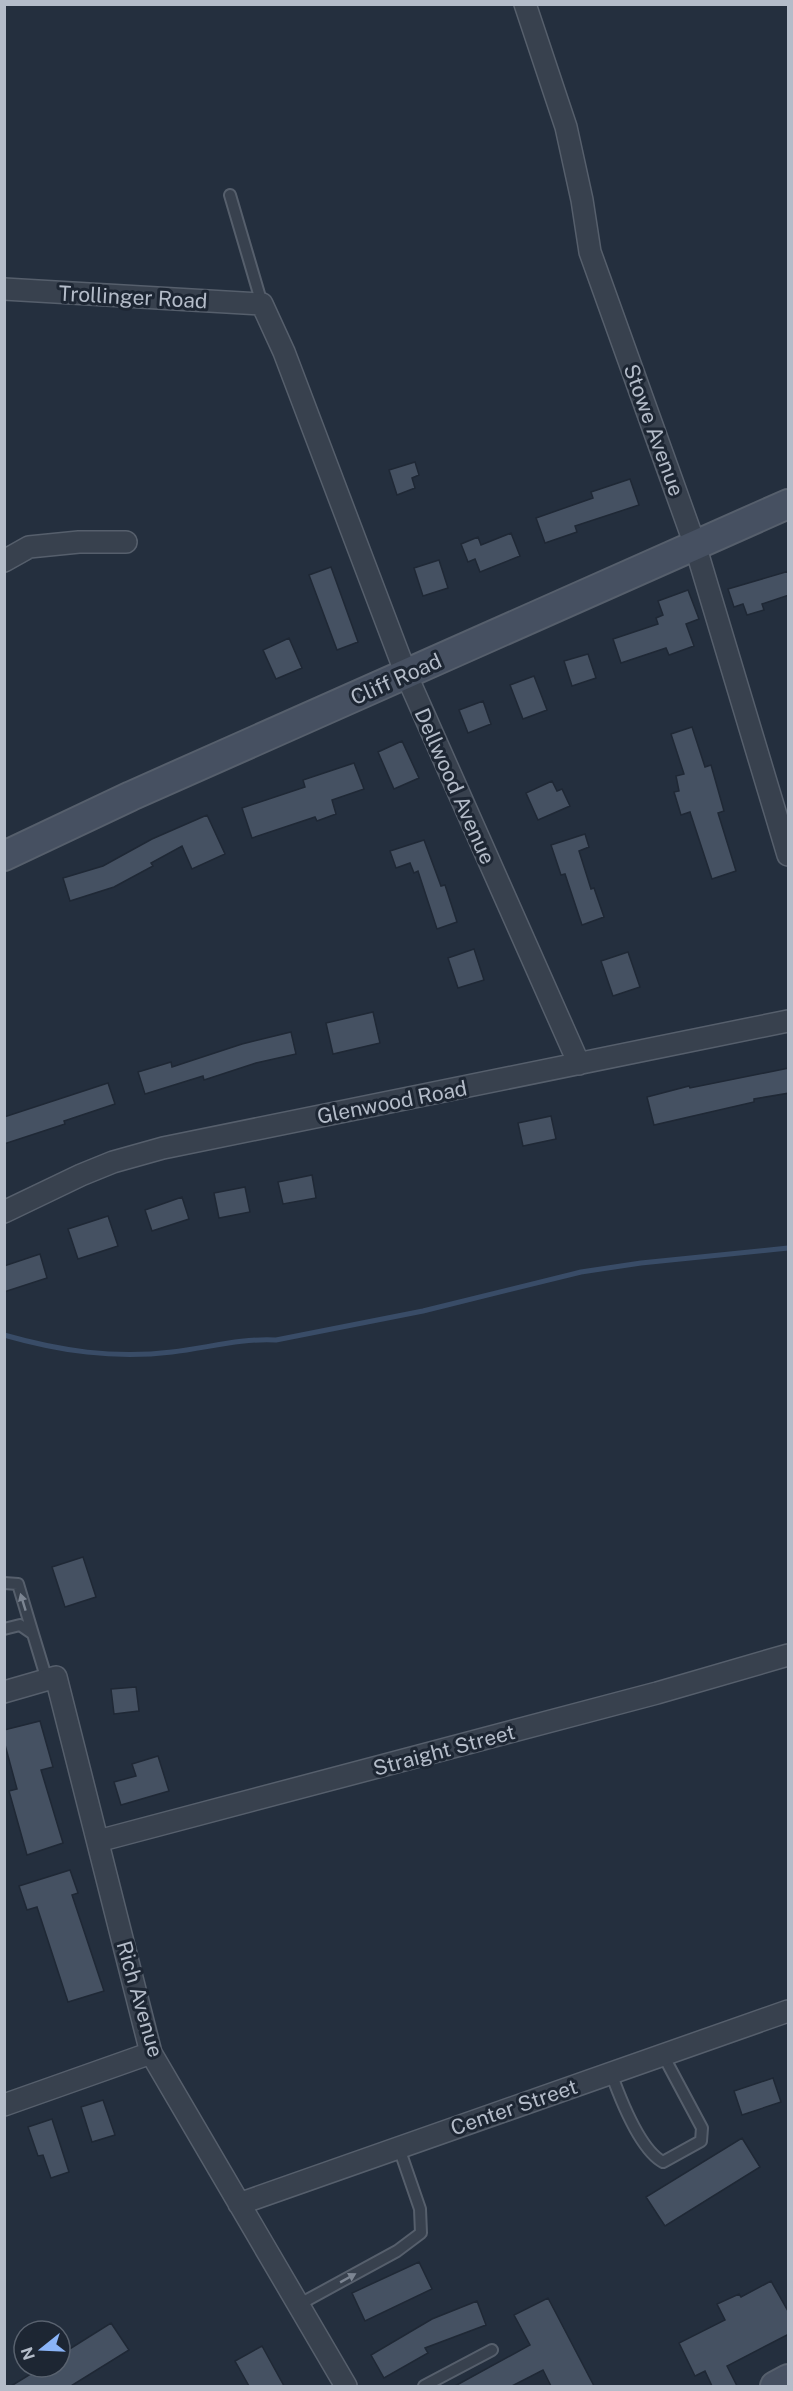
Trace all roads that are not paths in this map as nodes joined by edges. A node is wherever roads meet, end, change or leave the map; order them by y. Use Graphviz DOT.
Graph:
graph roads {
  1 [pos="525,4"];
  2 [pos="230,195"];
  3 [pos="4,290"];
  4 [pos="262,304"];
  5 [pos="789,504"];
  6 [pos="126,542"];
  7 [pos="695,545"];
  8 [pos="4,561"];
  9 [pos="406,674"];
  10 [pos="789,855"];
  11 [pos="4,856"];
  12 [pos="789,1022"];
  13 [pos="579,1064"];
  14 [pos="4,1212"];
  15 [pos="4,1583"];
  16 [pos="4,1629"];
  17 [pos="33,1634"];
  18 [pos="789,1655"];
  19 [pos="51,1678"];
  20 [pos="4,1692"];
  21 [pos="98,1841"];
  22 [pos="789,2010"];
  23 [pos="151,2053"];
  24 [pos="663,2055"];
  25 [pos="611,2073"];
  26 [pos="4,2105"];
  27 [pos="399,2148"];
  28 [pos="239,2204"];
  29 [pos="298,2305"];
  30 [pos="492,2350"];
  31 [pos="789,2379"];
  32 [pos="346,2386"];
  33 [pos="424,2386"];
  34 [pos="776,2386"];
  1 -- 7 [label="street, Stowe Avenue"];
  2 -- 4 [label="lane"];
  3 -- 4 [label="street, Trollinger Road"];
  4 -- 9 [label="street, Dellwood Avenue"];
  5 -- 7 [label="street, Cliff Road"];
  6 -- 8 [label="street"];
  7 -- 9 [label="street, Cliff Road"];
  7 -- 10 [label="street, Stowe Avenue"];
  9 -- 11 [label="street, Cliff Road"];
  9 -- 13 [label="street, Dellwood Avenue"];
  12 -- 13 [label="street, Glenwood Road"];
  13 -- 14 [label="street, Glenwood Road"];
  17 -- 15 [label="lane, one-way"];
  16 -- 17 [label="lane"];
  17 -- 19 [label="lane"];
  18 -- 21 [label="street, Straight Street"];
  19 -- 20 [label="street"];
  19 -- 21 [label="street, Rich Avenue"];
  21 -- 23 [label="street, Rich Avenue"];
  22 -- 24 [label="street, Center Street"];
  23 -- 26 [label="street"];
  23 -- 28 [label="street, Rich Avenue"];
  24 -- 25 [label="street, Center Street"];
  24 -- 25 [label="lane"];
  25 -- 27 [label="street, Center Street"];
  27 -- 28 [label="street, Center Street"];
  29 -- 27 [label="lane, one-way"];
  28 -- 29 [label="street, Rich Avenue"];
  29 -- 32 [label="street, Rich Avenue"];
  30 -- 33 [label="lane"];
  31 -- 34 [label="street"];
}
